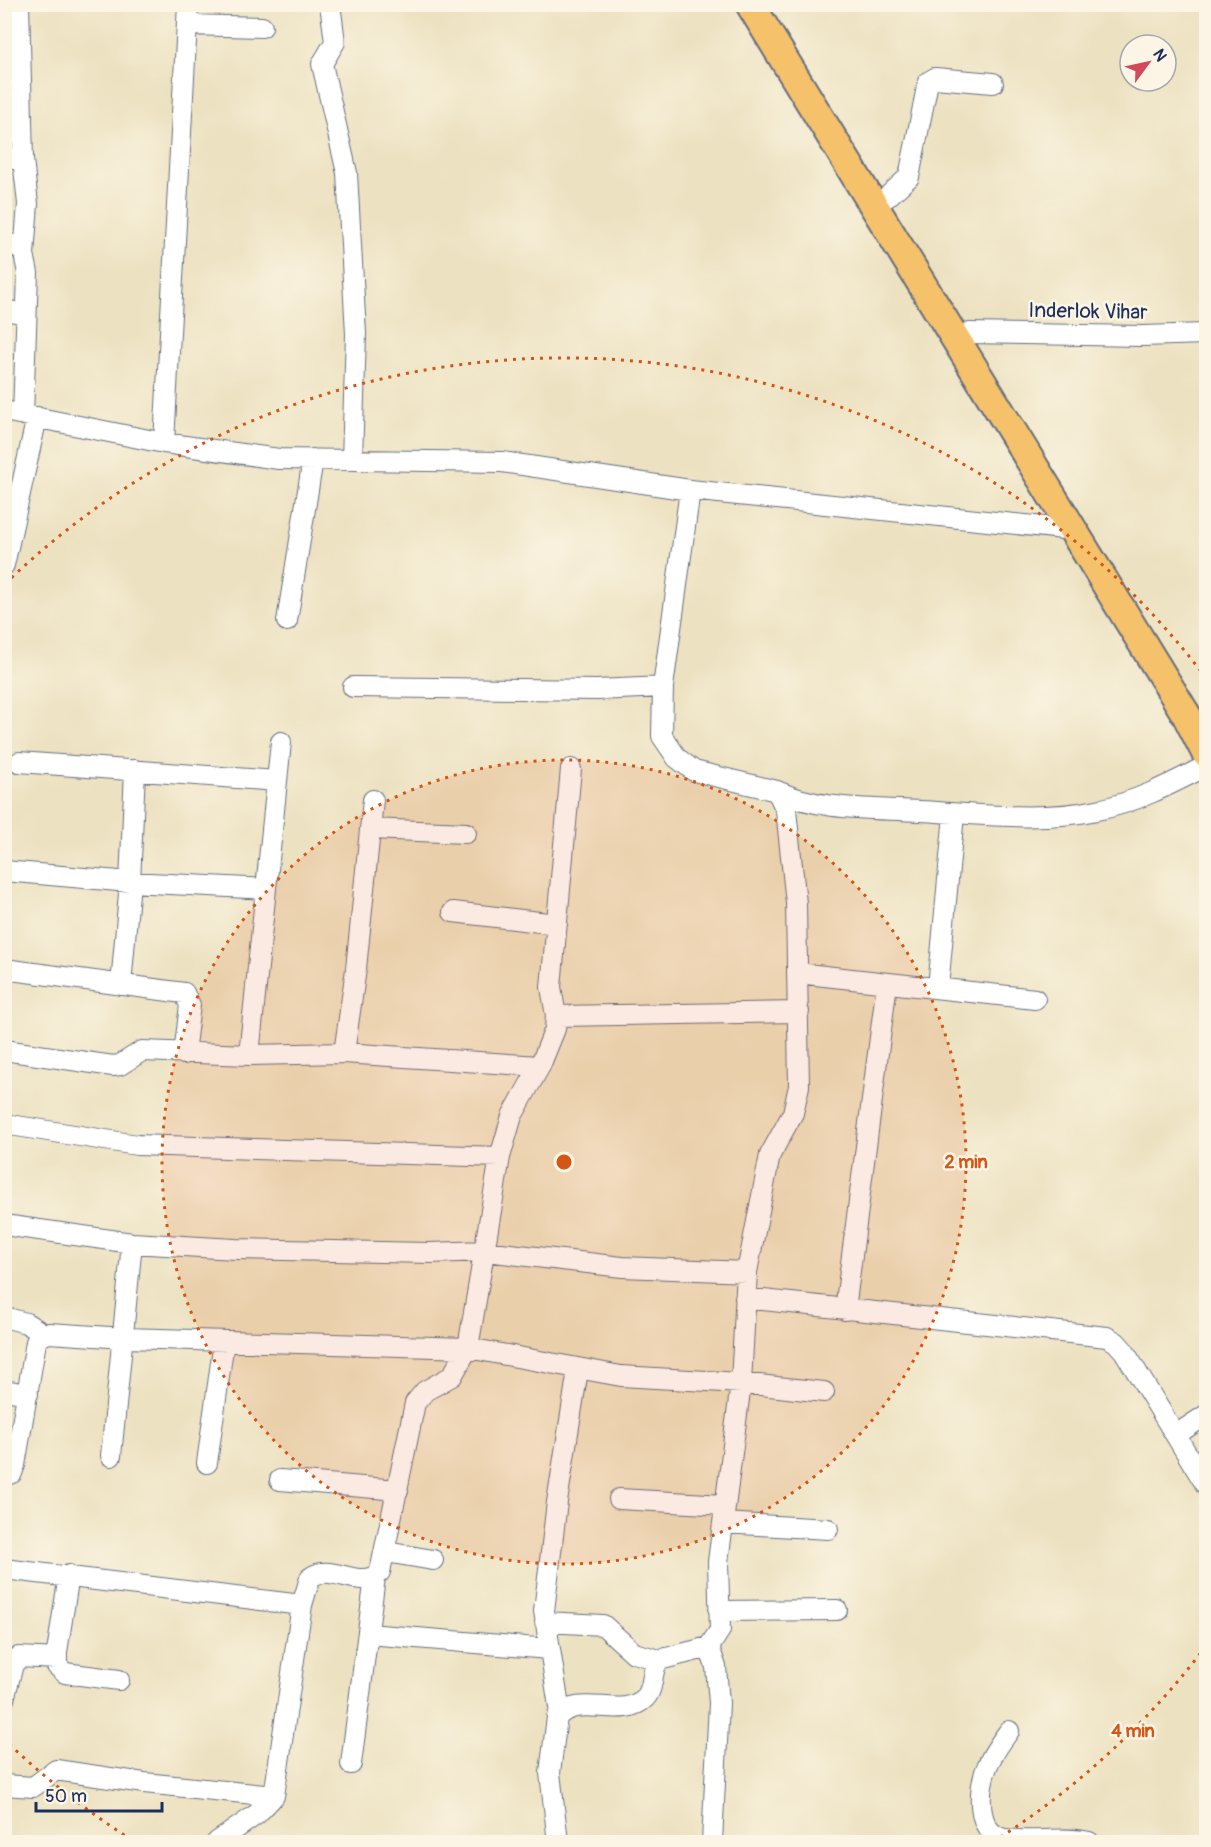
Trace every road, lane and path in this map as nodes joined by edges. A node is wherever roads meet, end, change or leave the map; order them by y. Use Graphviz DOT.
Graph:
graph roads {
  1 [pos="19,4"];
  2 [pos="188,4"];
  3 [pos="330,4"];
  4 [pos="750,4"];
  5 [pos="773,4"];
  6 [pos="188,25"];
  7 [pos="262,27"];
  8 [pos="993,83"];
  9 [pos="14,159"];
  10 [pos="887,197"];
  11 [pos="4,242"];
  12 [pos="24,254"];
  13 [pos="4,310"];
  14 [pos="26,314"];
  15 [pos="969,333"];
  16 [pos="1206,334"];
  17 [pos="21,414"];
  18 [pos="164,443"];
  19 [pos="313,459"];
  20 [pos="352,460"];
  21 [pos="690,490"];
  22 [pos="1072,530"];
  23 [pos="4,565"];
  24 [pos="1122,594"];
  25 [pos="287,621"];
  26 [pos="353,687"];
  27 [pos="663,687"];
  28 [pos="1206,711"];
  29 [pos="281,742"];
  30 [pos="1206,753"];
  31 [pos="19,762"];
  32 [pos="1206,766"];
  33 [pos="571,769"];
  34 [pos="135,770"];
  35 [pos="277,781"];
  36 [pos="777,791"];
  37 [pos="373,800"];
  38 [pos="954,814"];
  39 [pos="370,829"];
  40 [pos="466,833"];
  41 [pos="4,871"];
  42 [pos="130,882"];
  43 [pos="266,889"];
  44 [pos="453,912"];
  45 [pos="557,924"];
  46 [pos="4,969"];
  47 [pos="797,973"];
  48 [pos="887,983"];
  49 [pos="121,985"];
  50 [pos="938,988"];
  51 [pos="1035,999"];
  52 [pos="799,1012"];
  53 [pos="556,1016"];
  54 [pos="4,1050"];
  55 [pos="344,1053"];
  56 [pos="184,1054"];
  57 [pos="249,1054"];
  58 [pos="540,1066"];
  59 [pos="4,1124"];
  60 [pos="500,1157"];
  61 [pos="4,1225"];
  62 [pos="132,1244"];
  63 [pos="485,1251"];
  64 [pos="747,1272"];
  65 [pos="745,1298"];
  66 [pos="845,1310"];
  67 [pos="4,1317"];
  68 [pos="44,1334"];
  69 [pos="125,1338"];
  70 [pos="224,1341"];
  71 [pos="468,1348"];
  72 [pos="578,1370"];
  73 [pos="741,1383"];
  74 [pos="4,1390"];
  75 [pos="824,1392"];
  76 [pos="28,1394"];
  77 [pos="1206,1415"];
  78 [pos="1177,1434"];
  79 [pos="111,1456"];
  80 [pos="207,1463"];
  81 [pos="4,1476"];
  82 [pos="280,1480"];
  83 [pos="1206,1485"];
  84 [pos="398,1490"];
  85 [pos="619,1499"];
  86 [pos="724,1514"];
  87 [pos="828,1529"];
  88 [pos="386,1552"];
  89 [pos="433,1560"];
  90 [pos="4,1569"];
  91 [pos="69,1575"];
  92 [pos="375,1577"];
  93 [pos="302,1605"];
  94 [pos="837,1610"];
  95 [pos="719,1611"];
  96 [pos="545,1622"];
  97 [pos="368,1634"];
  98 [pos="709,1647"];
  99 [pos="549,1649"];
  100 [pos="12,1657"];
  101 [pos="57,1659"];
  102 [pos="659,1660"];
  103 [pos="119,1680"];
  104 [pos="4,1699"];
  105 [pos="560,1713"];
  106 [pos="1009,1731"];
  107 [pos="351,1764"];
  108 [pos="4,1785"];
  109 [pos="274,1796"];
  110 [pos="217,1842"];
  111 [pos="558,1842"];
  112 [pos="712,1842"];
  113 [pos="1089,1842"];
  1 -- 9 [label="street"];
  2 -- 6 [label="street"];
  3 -- 20 [label="street"];
  4 -- 22 [label="highway"];
  5 -- 10 [label="highway"];
  6 -- 7 [label="street"];
  6 -- 18 [label="street"];
  8 -- 10 [label="street"];
  9 -- 12 [label="street"];
  10 -- 15 [label="highway"];
  11 -- 12 [label="street"];
  12 -- 14 [label="street"];
  13 -- 14 [label="street"];
  14 -- 17 [label="street"];
  15 -- 16 [label="street, Inderlok Vihar"];
  15 -- 24 [label="highway"];
  17 -- 18 [label="street"];
  17 -- 23 [label="street"];
  18 -- 19 [label="street"];
  19 -- 20 [label="street"];
  19 -- 25 [label="street"];
  20 -- 21 [label="street"];
  21 -- 22 [label="street"];
  21 -- 27 [label="street"];
  22 -- 24 [label="highway"];
  24 -- 28 [label="highway"];
  24 -- 30 [label="highway"];
  26 -- 27 [label="street"];
  27 -- 36 [label="street"];
  29 -- 35 [label="street"];
  31 -- 34 [label="street"];
  32 -- 38 [label="street"];
  33 -- 45 [label="street"];
  34 -- 35 [label="street"];
  34 -- 42 [label="street"];
  35 -- 43 [label="street"];
  36 -- 38 [label="street"];
  36 -- 47 [label="street"];
  37 -- 39 [label="street"];
  38 -- 50 [label="street"];
  39 -- 40 [label="street"];
  39 -- 55 [label="street"];
  41 -- 42 [label="street"];
  42 -- 43 [label="street"];
  42 -- 49 [label="street"];
  43 -- 57 [label="street"];
  44 -- 45 [label="street"];
  45 -- 53 [label="street"];
  46 -- 49 [label="street"];
  47 -- 48 [label="street"];
  47 -- 52 [label="street"];
  48 -- 50 [label="street"];
  48 -- 66 [label="street"];
  49 -- 56 [label="street"];
  50 -- 51 [label="street"];
  52 -- 53 [label="street"];
  52 -- 64 [label="street"];
  53 -- 58 [label="street"];
  54 -- 56 [label="street"];
  55 -- 57 [label="street"];
  55 -- 58 [label="street"];
  56 -- 57 [label="street"];
  58 -- 60 [label="street"];
  59 -- 60 [label="street"];
  60 -- 63 [label="street"];
  61 -- 62 [label="street"];
  62 -- 63 [label="street"];
  62 -- 69 [label="street"];
  63 -- 64 [label="street"];
  63 -- 71 [label="street"];
  64 -- 65 [label="street"];
  65 -- 66 [label="street"];
  65 -- 73 [label="street"];
  66 -- 78 [label="street"];
  67 -- 68 [label="street"];
  68 -- 69 [label="street"];
  68 -- 76 [label="street"];
  69 -- 70 [label="street"];
  69 -- 79 [label="street"];
  70 -- 71 [label="street"];
  70 -- 80 [label="street"];
  71 -- 72 [label="street"];
  71 -- 84 [label="street"];
  72 -- 73 [label="street"];
  72 -- 96 [label="street"];
  73 -- 75 [label="street"];
  73 -- 86 [label="street"];
  74 -- 76 [label="street"];
  76 -- 81 [label="street"];
  77 -- 78 [label="street"];
  78 -- 83 [label="street"];
  82 -- 84 [label="street"];
  84 -- 88 [label="street"];
  85 -- 86 [label="street"];
  86 -- 87 [label="street"];
  86 -- 95 [label="street"];
  88 -- 89 [label="street"];
  88 -- 92 [label="street"];
  90 -- 91 [label="street"];
  91 -- 93 [label="street"];
  91 -- 101 [label="street"];
  92 -- 93 [label="street"];
  92 -- 97 [label="street"];
  93 -- 109 [label="street"];
  94 -- 95 [label="street"];
  95 -- 98 [label="street"];
  96 -- 99 [label="street"];
  96 -- 102 [label="street"];
  97 -- 99 [label="street"];
  97 -- 107 [label="street"];
  98 -- 102 [label="street"];
  98 -- 112 [label="street"];
  99 -- 105 [label="street"];
  100 -- 101 [label="street"];
  100 -- 104 [label="street"];
  101 -- 103 [label="street"];
  102 -- 105 [label="street"];
  105 -- 111 [label="street"];
  106 -- 113 [label="street"];
  108 -- 109 [label="street"];
  109 -- 110 [label="street"];
}
